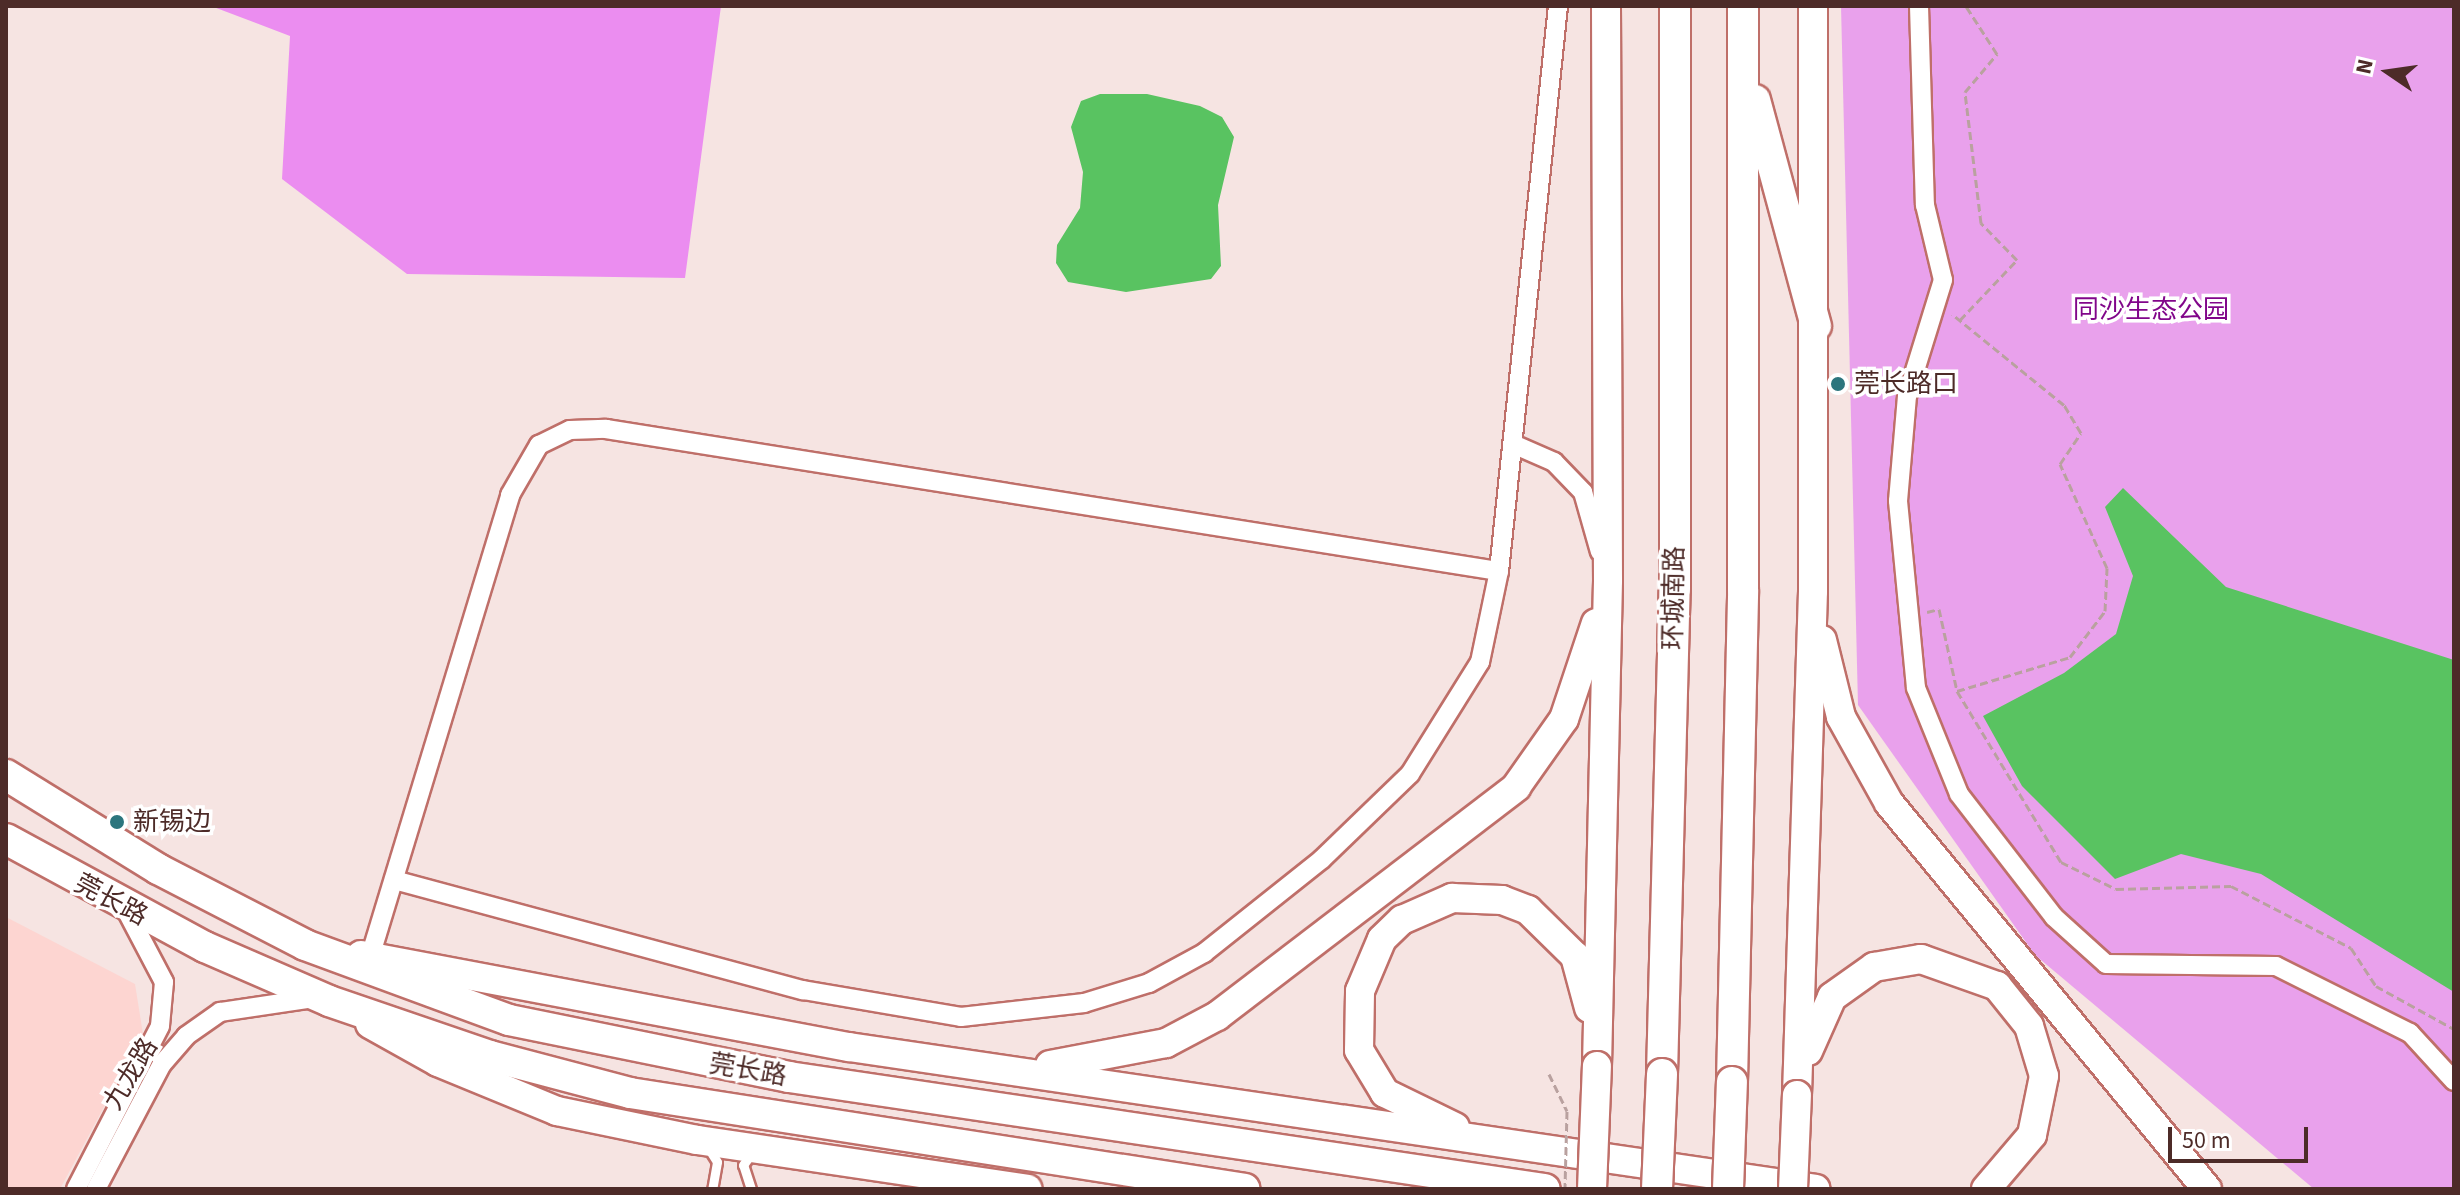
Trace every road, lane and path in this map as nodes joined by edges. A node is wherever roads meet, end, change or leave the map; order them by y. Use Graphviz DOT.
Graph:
graph roads {
  1 [pos="1558,6"];
  2 [pos="1606,6"];
  3 [pos="1675,6"];
  4 [pos="1743,6"];
  5 [pos="1813,6"];
  6 [pos="1919,6"];
  7 [pos="1966,6"];
  8 [pos="1744,57"];
  9 [pos="1937,302"];
  10 [pos="1960,320"];
  11 [pos="1816,326"];
  12 [pos="1513,444"];
  13 [pos="1499,571"];
  14 [pos="1608,580"];
  15 [pos="1813,591"];
  16 [pos="1908,616"];
  17 [pos="1957,691"];
  18 [pos="6,775"];
  19 [pos="6,839"];
  20 [pos="394,880"];
  21 [pos="126,910"];
  22 [pos="305,945"];
  23 [pos="370,957"];
  24 [pos="329,1001"];
  25 [pos="2454,1029"];
  26 [pos="1597,1066"];
  27 [pos="995,1067"];
  28 [pos="1549,1074"];
  29 [pos="2454,1081"];
  30 [pos="1797,1095"];
  31 [pos="697,1140"];
  32 [pos="1532,1150"];
  33 [pos="765,1151"];
  34 [pos="993,1186"];
  35 [pos="76,1189"];
  36 [pos="96,1189"];
  37 [pos="712,1189"];
  38 [pos="751,1189"];
  39 [pos="1027,1189"];
  40 [pos="1245,1189"];
  41 [pos="1545,1189"];
  42 [pos="1565,1189"];
  43 [pos="1592,1189"];
  44 [pos="1657,1189"];
  45 [pos="1728,1189"];
  46 [pos="1793,1189"];
  47 [pos="1816,1189"];
  48 [pos="1986,1189"];
  49 [pos="2207,1189"];
  1 -- 12 [label="street"];
  2 -- 14 [label="main road"];
  3 -- 44 [label="highway, 环城南路, bridge"];
  4 -- 8 [label="highway"];
  5 -- 11 [label="main road"];
  6 -- 9 [label="street"];
  7 -- 10 [label="path"];
  8 -- 11 [label="highway"];
  8 -- 45 [label="highway, bridge"];
  9 -- 10 [label="path"];
  9 -- 16 [label="street"];
  10 -- 17 [label="path"];
  11 -- 15 [label="main road"];
  12 -- 13 [label="street"];
  12 -- 14 [label="street"];
  13 -- 20 [label="street"];
  13 -- 20 [label="street"];
  14 -- 26 [label="main road"];
  14 -- 27 [label="main road"];
  15 -- 30 [label="main road"];
  15 -- 49 [label="main road"];
  16 -- 17 [label="path"];
  16 -- 29 [label="street"];
  17 -- 25 [label="path"];
  18 -- 22 [label="highway, 莞长路"];
  19 -- 21 [label="highway, 莞长路"];
  20 -- 23 [label="street"];
  21 -- 24 [label="highway, 莞长路"];
  21 -- 35 [label="street, 九龙路"];
  22 -- 23 [label="main road"];
  22 -- 41 [label="highway, 莞长路"];
  23 -- 27 [label="main road"];
  24 -- 31 [label="main road"];
  24 -- 36 [label="street, 九龙路"];
  24 -- 40 [label="highway, 莞长路"];
  26 -- 32 [label="main road"];
  26 -- 43 [label="main road, bridge"];
  27 -- 32 [label="main road"];
  28 -- 42 [label="path, bridge"];
  30 -- 46 [label="main road, bridge"];
  30 -- 48 [label="main road"];
  31 -- 33 [label="main road"];
  31 -- 37 [label="lane"];
  32 -- 47 [label="main road"];
  33 -- 34 [label="main road"];
  33 -- 38 [label="lane"];
  34 -- 39 [label="main road"];
}
